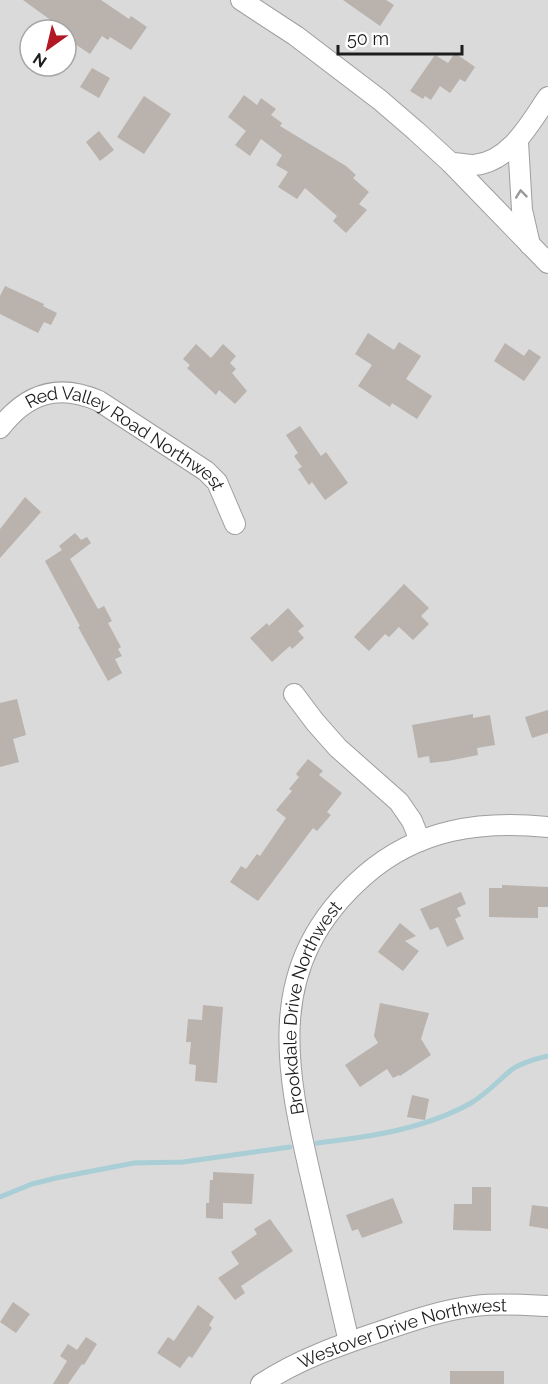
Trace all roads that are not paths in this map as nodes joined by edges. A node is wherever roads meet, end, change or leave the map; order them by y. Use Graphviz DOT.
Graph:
graph roads {
  1 [pos="241,0"];
  2 [pos="548,97"];
  3 [pos="518,142"];
  4 [pos="451,163"];
  5 [pos="530,245"];
  6 [pos="548,263"];
  7 [pos="0,428"];
  8 [pos="235,524"];
  9 [pos="294,694"];
  10 [pos="548,827"];
  11 [pos="420,841"];
  12 [pos="548,1306"];
  13 [pos="349,1342"];
  14 [pos="261,1384"];
  1 -- 4 [label="street"];
  2 -- 3 [label="street"];
  3 -- 4 [label="street"];
  5 -- 3 [label="street, one-way"];
  4 -- 5 [label="street"];
  5 -- 6 [label="street"];
  7 -- 8 [label="street, Red Valley Road Northwest"];
  9 -- 11 [label="street"];
  10 -- 11 [label="street, Brookdale Drive Northwest"];
  11 -- 13 [label="street, Brookdale Drive Northwest"];
  12 -- 13 [label="street, Westover Drive Northwest"];
  13 -- 14 [label="street, Westover Drive Northwest"];
}
